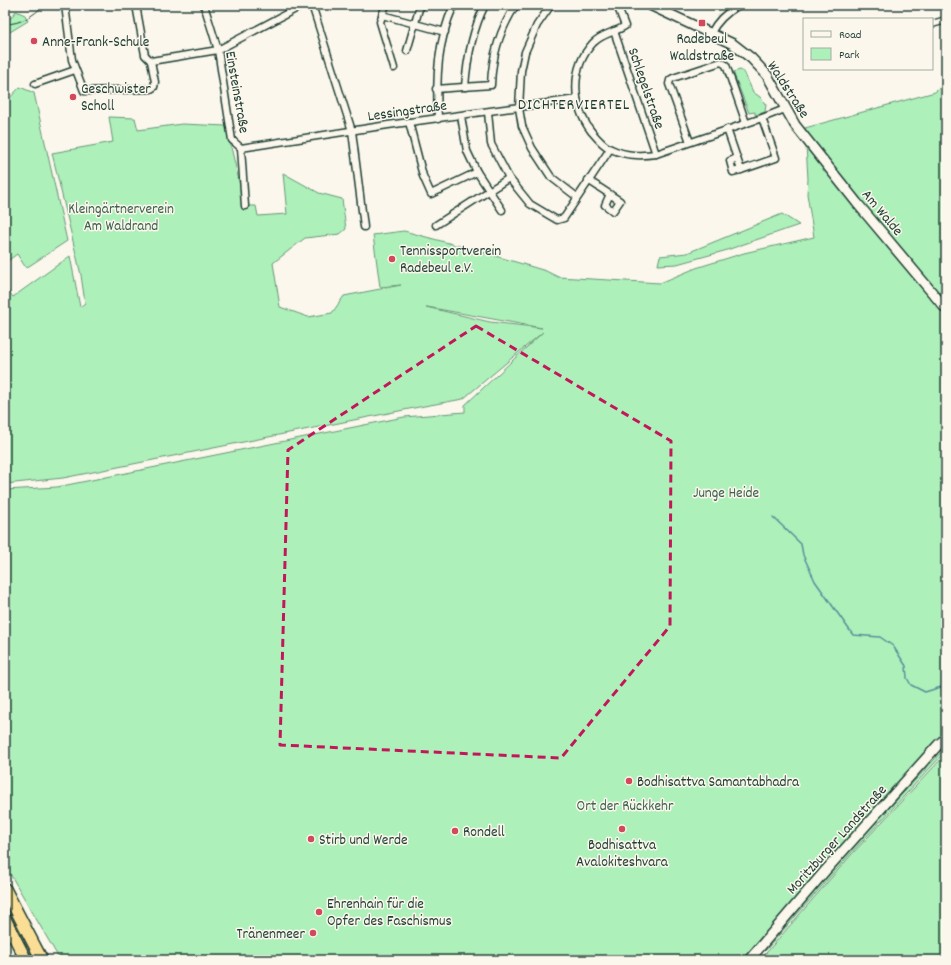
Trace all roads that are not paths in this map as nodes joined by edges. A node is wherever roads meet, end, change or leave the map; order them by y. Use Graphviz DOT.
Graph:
graph roads {
  1 [pos="65,5"];
  2 [pos="136,5"];
  3 [pos="204,5"];
  4 [pos="303,5"];
  5 [pos="312,5"];
  6 [pos="387,5"];
  7 [pos="422,5"];
  8 [pos="454,5"];
  9 [pos="485,5"];
  10 [pos="516,5"];
  11 [pos="551,5"];
  12 [pos="617,5"];
  13 [pos="650,5"];
  14 [pos="738,5"];
  15 [pos="382,15"];
  16 [pos="946,20"];
  17 [pos="415,24"];
  18 [pos="933,24"];
  19 [pos="445,32"];
  20 [pos="614,32"];
  21 [pos="711,33"];
  22 [pos="218,50"];
  23 [pos="407,51"];
  24 [pos="151,61"];
  25 [pos="394,68"];
  26 [pos="75,70"];
  27 [pos="35,84"];
  28 [pos="465,87"];
  29 [pos="436,89"];
  30 [pos="576,99"];
  31 [pos="520,108"];
  32 [pos="786,108"];
  33 [pos="488,112"];
  34 [pos="461,116"];
  35 [pos="762,118"];
  36 [pos="438,119"];
  37 [pos="409,122"];
  38 [pos="746,123"];
  39 [pos="727,129"];
  40 [pos="352,131"];
  41 [pos="801,132"];
  42 [pos="690,142"];
  43 [pos="240,148"];
  44 [pos="610,149"];
  45 [pos="656,154"];
  46 [pos="477,172"];
  47 [pos="509,178"];
  48 [pos="588,180"];
  49 [pos="489,191"];
  50 [pos="610,194"];
  51 [pos="577,197"];
  52 [pos="245,206"];
  53 [pos="502,210"];
  54 [pos="436,225"];
  55 [pos="364,227"];
  56 [pos="946,309"];
  57 [pos="946,738"];
  58 [pos="5,889"];
  59 [pos="5,919"];
  60 [pos="26,960"];
  61 [pos="42,960"];
  62 [pos="749,960"];
  1 -- 26 [label="street"];
  2 -- 24 [label="street"];
  3 -- 22 [label="street, Einsteinstraße"];
  4 -- 22 [label="street"];
  5 -- 40 [label="street"];
  6 -- 15 [label="street"];
  7 -- 17 [label="street"];
  8 -- 19 [label="street"];
  9 -- 28 [label="street"];
  10 -- 28 [label="street"];
  11 -- 31 [label="street"];
  12 -- 20 [label="street"];
  13 -- 21 [label="street, Waldstraße"];
  14 -- 21 [label="street"];
  15 -- 17 [label="street"];
  15 -- 25 [label="street"];
  16 -- 18 [label="street"];
  17 -- 19 [label="street"];
  17 -- 23 [label="street"];
  19 -- 29 [label="street"];
  20 -- 30 [label="street"];
  20 -- 45 [label="street, Schlegelstraße"];
  21 -- 32 [label="street, Waldstraße"];
  22 -- 24 [label="street"];
  22 -- 43 [label="street, Einsteinstraße"];
  24 -- 26 [label="street"];
  26 -- 27 [label="street"];
  28 -- 29 [label="street"];
  29 -- 36 [label="street"];
  30 -- 31 [label="street, Lessingstraße"];
  30 -- 44 [label="street"];
  31 -- 33 [label="street, Lessingstraße"];
  31 -- 51 [label="street"];
  32 -- 35 [label="street"];
  32 -- 41 [label="street, Waldstraße"];
  33 -- 34 [label="street, Lessingstraße"];
  33 -- 47 [label="street"];
  34 -- 36 [label="street, Lessingstraße"];
  34 -- 46 [label="street"];
  35 -- 38 [label="street"];
  35 -- 39 [label="street"];
  36 -- 37 [label="street, Lessingstraße"];
  37 -- 40 [label="street, Lessingstraße"];
  37 -- 46 [label="street"];
  38 -- 39 [label="street"];
  38 -- 42 [label="street"];
  39 -- 42 [label="street"];
  40 -- 43 [label="street, Lessingstraße"];
  40 -- 55 [label="street"];
  41 -- 56 [label="street, Am Walde"];
  42 -- 45 [label="street"];
  43 -- 52 [label="street, Einsteinstraße"];
  44 -- 45 [label="street"];
  44 -- 48 [label="street"];
  46 -- 49 [label="street"];
  47 -- 49 [label="street"];
  47 -- 51 [label="street"];
  48 -- 50 [label="street"];
  48 -- 51 [label="street"];
  49 -- 53 [label="street"];
  49 -- 54 [label="street"];
  57 -- 62 [label="street, Moritzburger Landstraße"];
  58 -- 61 [label="highway"];
  59 -- 60 [label="highway"];
}
